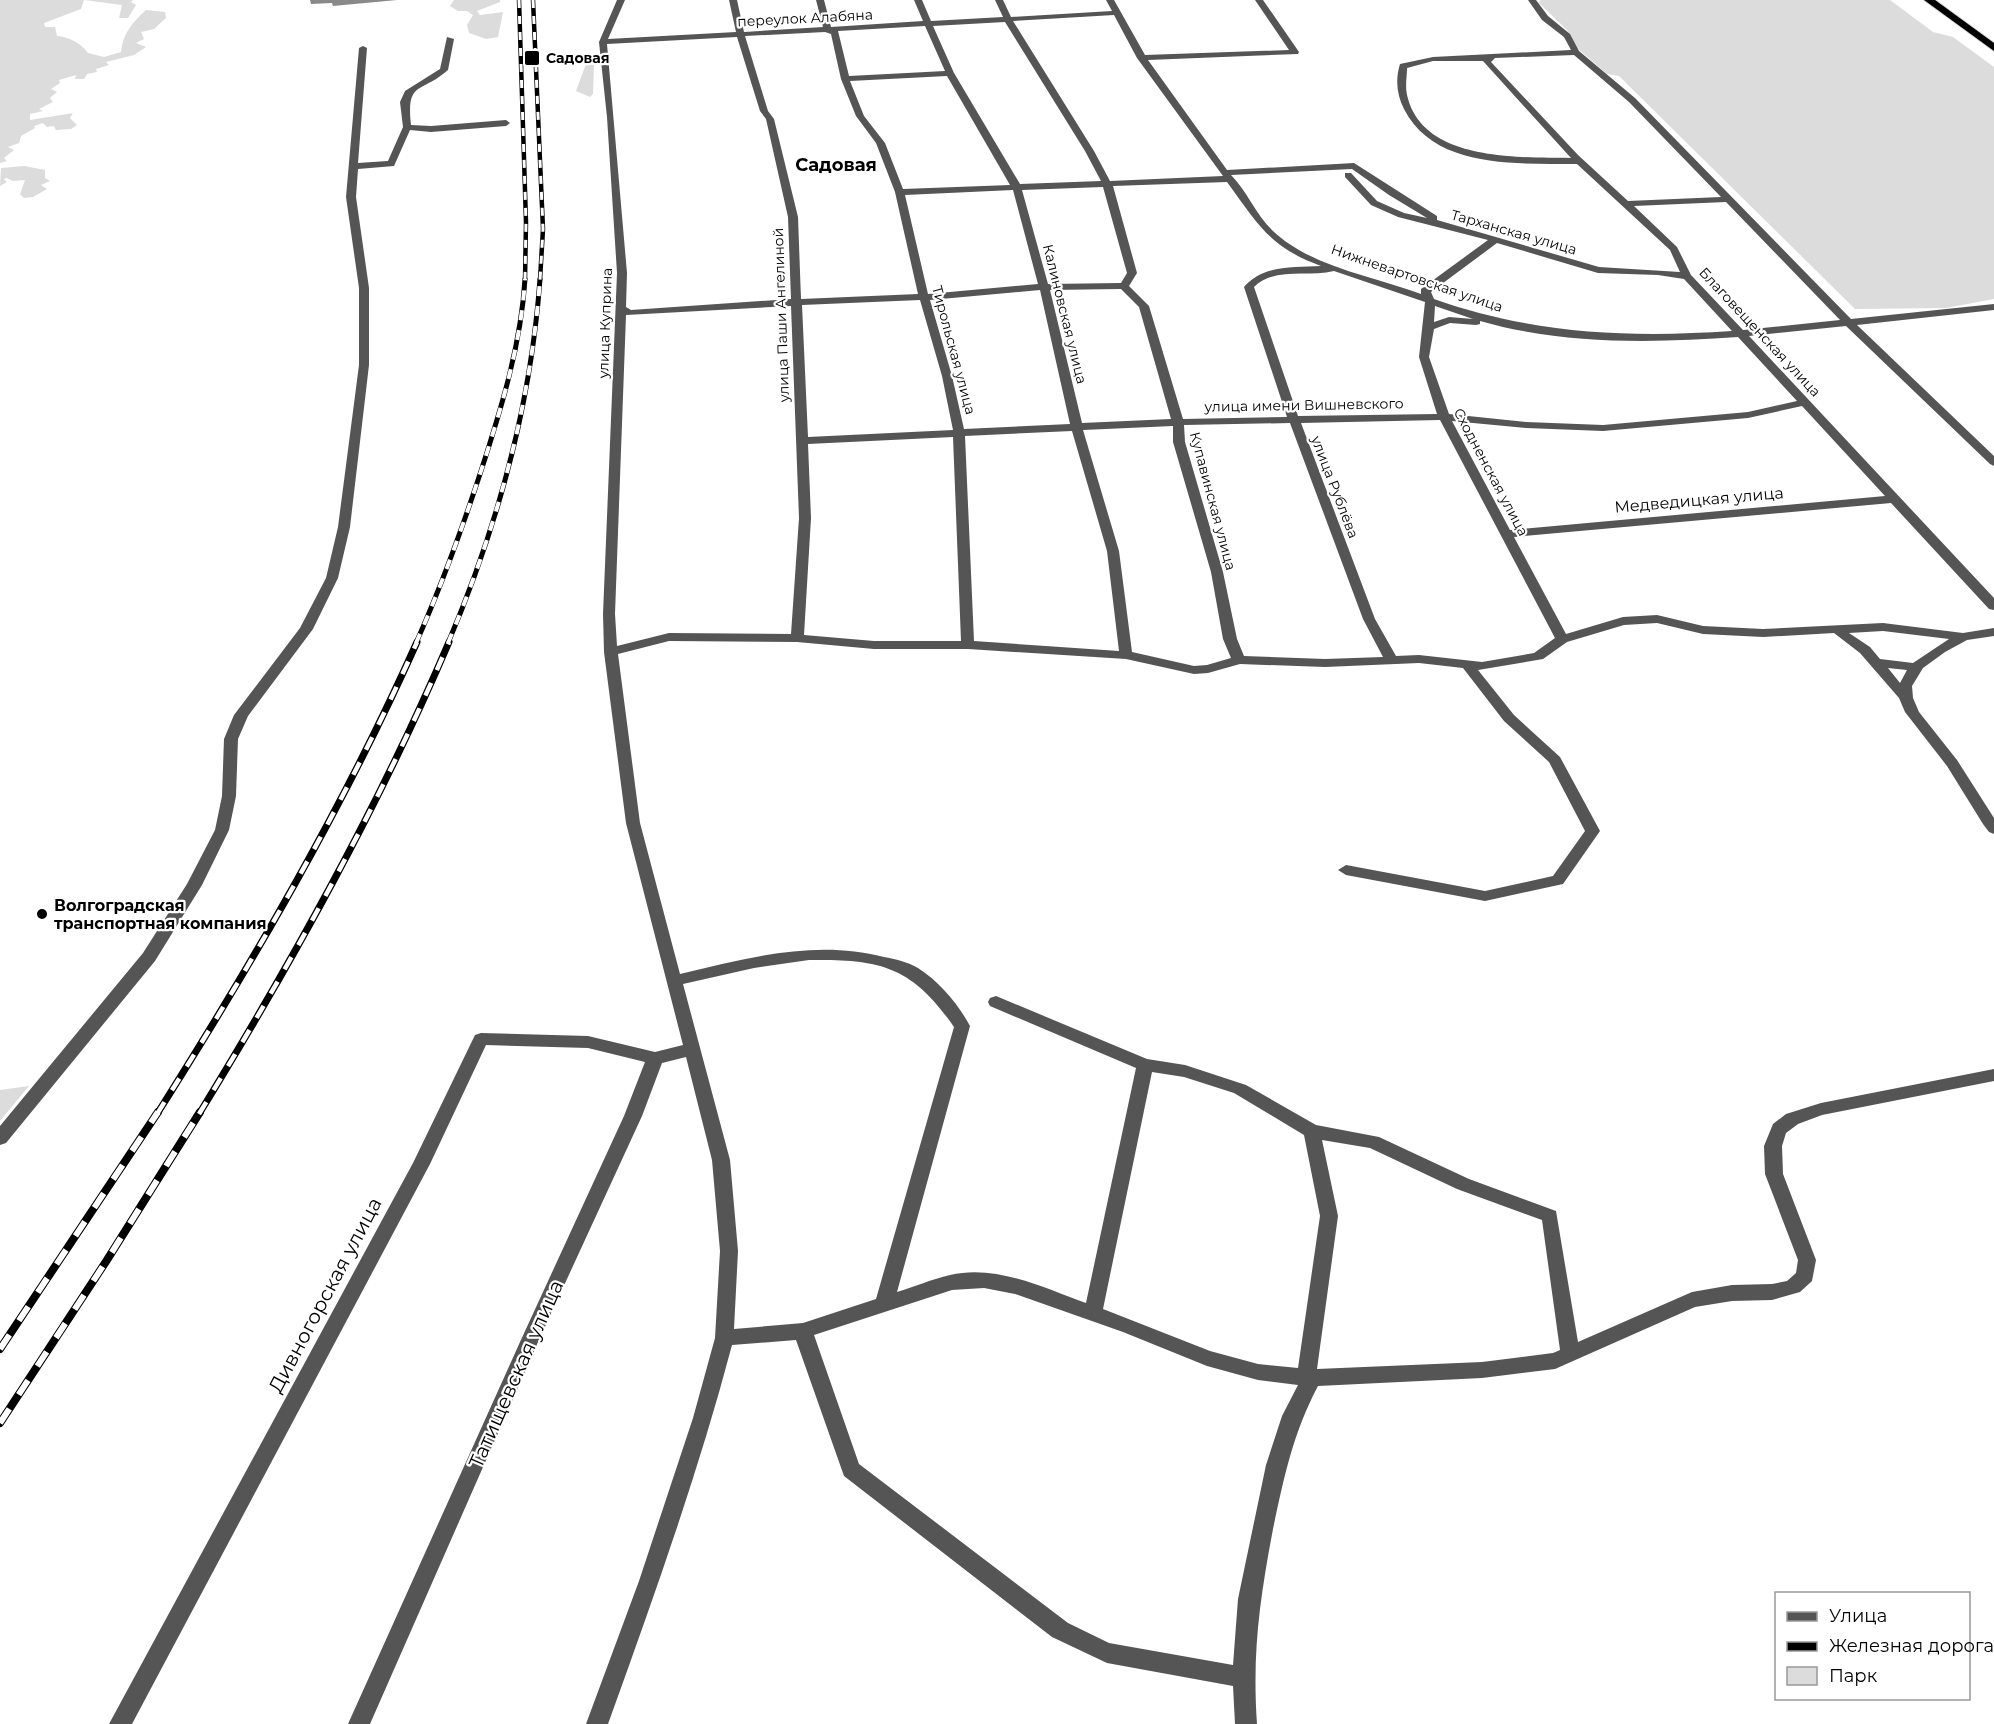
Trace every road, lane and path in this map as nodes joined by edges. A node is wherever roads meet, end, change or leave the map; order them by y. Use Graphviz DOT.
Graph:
graph roads {
  1 [pos="621,0"];
  2 [pos="733,0"];
  3 [pos="820,0"];
  4 [pos="918,0"];
  5 [pos="999,0"];
  6 [pos="1110,0"];
  7 [pos="1259,0"];
  8 [pos="1532,0"];
  9 [pos="1929,0"];
  10 [pos="1116,13"];
  11 [pos="1008,20"];
  12 [pos="927,25"];
  13 [pos="828,30"];
  14 [pos="740,34"];
  15 [pos="450,39"];
  16 [pos="603,42"];
  17 [pos="363,48"];
  18 [pos="1994,48"];
  19 [pos="1576,52"];
  20 [pos="1492,57"];
  21 [pos="1141,58"];
  22 [pos="950,73"];
  23 [pos="845,79"];
  24 [pos="506,123"];
  25 [pos="407,127"];
  26 [pos="1580,161"];
  27 [pos="356,166"];
  28 [pos="1348,175"];
  29 [pos="1227,176"];
  30 [pos="1107,184"];
  31 [pos="1017,188"];
  32 [pos="900,192"];
  33 [pos="1728,199"];
  34 [pos="1626,204"];
  35 [pos="1424,218"];
  36 [pos="1495,240"];
  37 [pos="1352,273"];
  38 [pos="1687,276"];
  39 [pos="1124,286"];
  40 [pos="1044,287"];
  41 [pos="924,297"];
  42 [pos="1430,300"];
  43 [pos="796,302"];
  44 [pos="1994,307"];
  45 [pos="621,309"];
  46 [pos="1847,321"];
  47 [pos="1507,324"];
  48 [pos="1429,327"];
  49 [pos="1740,332"];
  50 [pos="1805,402"];
  51 [pos="1444,417"];
  52 [pos="1294,420"];
  53 [pos="1178,422"];
  54 [pos="1077,428"];
  55 [pos="959,433"];
  56 [pos="802,441"];
  57 [pos="1994,462"];
  58 [pos="1894,499"];
  59 [pos="1506,534"];
  60 [pos="1994,606"];
  61 [pos="1836,628"];
  62 [pos="1994,632"];
  63 [pos="1963,637"];
  64 [pos="797,638"];
  65 [pos="1562,639"];
  66 [pos="968,645"];
  67 [pos="611,652"];
  68 [pos="1126,655"];
  69 [pos="1239,660"];
  70 [pos="1392,660"];
  71 [pos="1875,663"];
  72 [pos="1467,664"];
  73 [pos="1914,667"];
  74 [pos="1906,698"];
  75 [pos="1994,829"];
  76 [pos="1346,870"];
  77 [pos="673,981"];
  78 [pos="996,1002"];
  79 [pos="692,1049"];
  80 [pos="655,1058"];
  81 [pos="1145,1065"];
  82 [pos="1994,1075"];
  83 [pos="1312,1131"];
  84 [pos="0,1138"];
  85 [pos="884,1305"];
  86 [pos="1093,1313"];
  87 [pos="803,1331"];
  88 [pos="724,1338"];
  89 [pos="1570,1354"];
  90 [pos="1309,1377"];
  91 [pos="1243,1677"];
  92 [pos="120,1724"];
  93 [pos="360,1724"];
  94 [pos="597,1724"];
  95 [pos="1246,1724"];
  1 -- 16 [label="street, улица Куприна"];
  2 -- 14 [label="street, улица Паши Ангелиной"];
  3 -- 13 [label="street, Тирольская улица"];
  4 -- 12 [label="street, Калиновская улица"];
  5 -- 11 [label="street"];
  6 -- 10 [label="street, Нижневартовская улица"];
  7 -- 21 [label="street"];
  8 -- 19 [label="street"];
  9 -- 18 [label="highway"];
  10 -- 11 [label="street, переулок Алабяна"];
  10 -- 21 [label="street, Нижневартовская улица"];
  11 -- 12 [label="street, переулок Алабяна"];
  11 -- 30 [label="street"];
  12 -- 13 [label="street, переулок Алабяна"];
  12 -- 22 [label="street, Калиновская улица"];
  13 -- 14 [label="street, переулок Алабяна"];
  13 -- 23 [label="street, Тирольская улица"];
  14 -- 16 [label="street, переулок Алабяна"];
  14 -- 43 [label="street, улица Паши Ангелиной"];
  15 -- 25 [label="street"];
  16 -- 45 [label="street, улица Куприна"];
  17 -- 27 [label="street"];
  19 -- 20 [label="street"];
  19 -- 33 [label="street"];
  20 -- 26 [label="street, Благовещенская улица"];
  20 -- 26 [label="street"];
  21 -- 29 [label="street, Нижневартовская улица"];
  22 -- 23 [label="street"];
  22 -- 31 [label="street, Калиновская улица"];
  23 -- 32 [label="street, Тирольская улица"];
  24 -- 25 [label="street"];
  25 -- 27 [label="street"];
  26 -- 34 [label="street, Благовещенская улица"];
  27 -- 84 [label="street"];
  28 -- 35 [label="street, Тарханская улица"];
  29 -- 30 [label="street"];
  29 -- 35 [label="street"];
  29 -- 37 [label="street, Нижневартовская улица"];
  30 -- 31 [label="street"];
  30 -- 39 [label="street"];
  31 -- 32 [label="street"];
  31 -- 40 [label="street, Калиновская улица"];
  32 -- 41 [label="street, Тирольская улица"];
  33 -- 34 [label="street"];
  33 -- 46 [label="street"];
  34 -- 38 [label="street, Благовещенская улица"];
  35 -- 36 [label="street, Тарханская улица"];
  36 -- 38 [label="street, Тарханская улица"];
  36 -- 42 [label="street, Сходненская улица"];
  37 -- 42 [label="street, Нижневартовская улица"];
  37 -- 52 [label="street, улица Рублёва"];
  38 -- 49 [label="street, Благовещенская улица"];
  39 -- 40 [label="street"];
  39 -- 53 [label="street, Купавинская улица"];
  40 -- 41 [label="street"];
  40 -- 54 [label="street, Калиновская улица"];
  41 -- 43 [label="street"];
  41 -- 55 [label="street, Тирольская улица"];
  42 -- 47 [label="street, Нижневартовская улица"];
  42 -- 48 [label="street, Сходненская улица"];
  43 -- 45 [label="street"];
  43 -- 56 [label="street, улица Паши Ангелиной"];
  44 -- 46 [label="street, Нижневартовская улица"];
  45 -- 67 [label="street, улица Куприна"];
  46 -- 49 [label="street, Нижневартовская улица"];
  46 -- 57 [label="street"];
  47 -- 48 [label="street"];
  47 -- 49 [label="street, Нижневартовская улица"];
  48 -- 51 [label="street, Сходненская улица"];
  49 -- 50 [label="street, Благовещенская улица"];
  50 -- 51 [label="street, улица имени Вишневского"];
  50 -- 58 [label="street, Благовещенская улица"];
  51 -- 52 [label="street, улица имени Вишневского"];
  51 -- 59 [label="street, Сходненская улица"];
  52 -- 53 [label="street, улица имени Вишневского"];
  52 -- 70 [label="street, улица Рублёва"];
  53 -- 54 [label="street, улица имени Вишневского"];
  53 -- 69 [label="street, Купавинская улица"];
  54 -- 55 [label="street, улица имени Вишневского"];
  54 -- 68 [label="street, Калиновская улица"];
  55 -- 56 [label="street, улица имени Вишневского"];
  55 -- 66 [label="street, Тирольская улица"];
  56 -- 64 [label="street, улица Паши Ангелиной"];
  58 -- 59 [label="street, Медведицкая улица"];
  58 -- 60 [label="street, Благовещенская улица"];
  59 -- 65 [label="street, Сходненская улица"];
  61 -- 63 [label="street"];
  61 -- 65 [label="street"];
  61 -- 71 [label="street"];
  62 -- 63 [label="street"];
  63 -- 73 [label="street"];
  64 -- 66 [label="street"];
  64 -- 67 [label="street"];
  65 -- 72 [label="street"];
  66 -- 68 [label="street"];
  67 -- 77 [label="street, улица Куприна"];
  68 -- 69 [label="street"];
  69 -- 70 [label="street"];
  70 -- 72 [label="street"];
  71 -- 73 [label="street"];
  71 -- 74 [label="street"];
  72 -- 76 [label="street"];
  73 -- 74 [label="street"];
  74 -- 75 [label="street"];
  77 -- 79 [label="street, улица Куприна"];
  77 -- 85 [label="street"];
  78 -- 81 [label="street"];
  79 -- 80 [label="street"];
  79 -- 88 [label="street, улица Куприна"];
  80 -- 92 [label="street, Дивногорская улица"];
  80 -- 93 [label="street, Татищевская улица"];
  81 -- 83 [label="street"];
  81 -- 86 [label="street"];
  82 -- 89 [label="street"];
  83 -- 89 [label="street"];
  83 -- 90 [label="street"];
  85 -- 86 [label="street"];
  85 -- 87 [label="street"];
  86 -- 90 [label="street"];
  87 -- 88 [label="street"];
  87 -- 91 [label="street"];
  88 -- 94 [label="street, улица Куприна"];
  89 -- 90 [label="street"];
  90 -- 91 [label="street"];
  91 -- 95 [label="street"];
}
